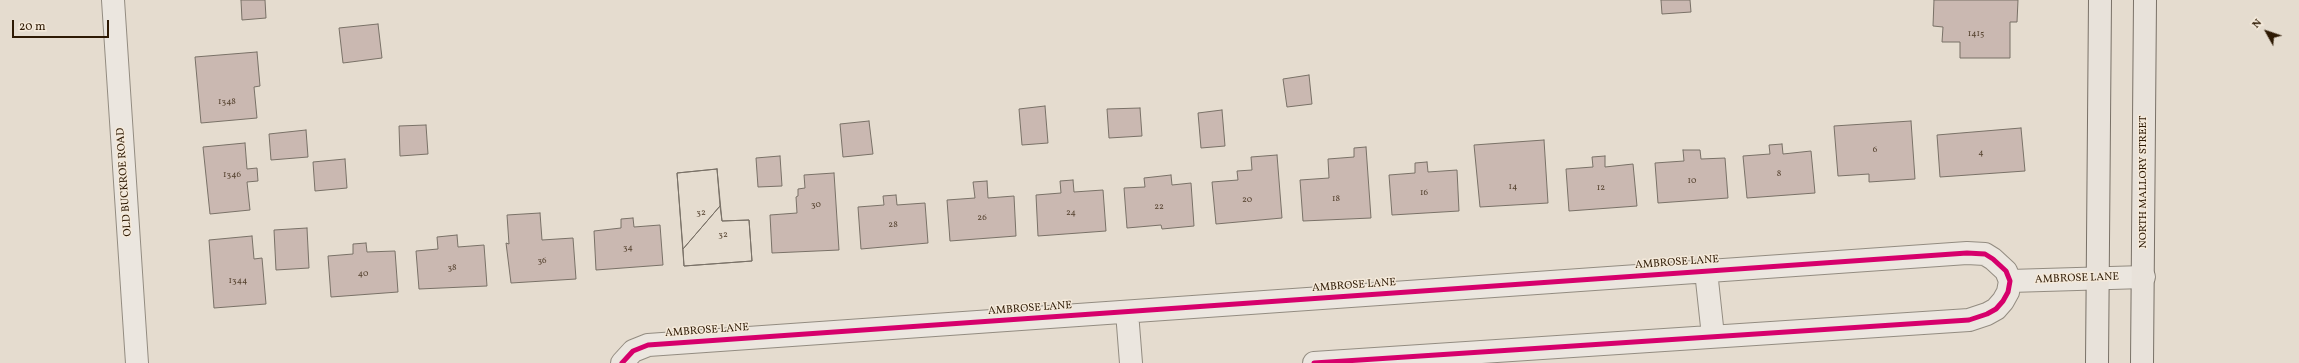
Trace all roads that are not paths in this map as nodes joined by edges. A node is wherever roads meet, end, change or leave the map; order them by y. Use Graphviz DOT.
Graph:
graph roads {
  1 [pos="112,0"];
  2 [pos="2100,0"];
  3 [pos="2145,0"];
  4 [pos="1706,271"];
  5 [pos="2144,277"];
  6 [pos="2098,278"];
  7 [pos="2010,281"];
  8 [pos="1127,312"];
  9 [pos="1713,336"];
  10 [pos="137,363"];
  11 [pos="622,363"];
  12 [pos="1130,363"];
  13 [pos="1314,363"];
  14 [pos="2097,363"];
  15 [pos="2142,363"];
  1 -- 10 [label="street, OLD BUCKROE ROAD"];
  2 -- 6 [label="main road"];
  3 -- 5 [label="main road, NORTH MALLORY STREET"];
  4 -- 7 [label="street, AMBROSE LANE"];
  4 -- 8 [label="street, AMBROSE LANE"];
  4 -- 9 [label="street"];
  5 -- 6 [label="street, AMBROSE LANE"];
  5 -- 15 [label="main road, NORTH MALLORY STREET"];
  6 -- 7 [label="street, AMBROSE LANE"];
  6 -- 14 [label="main road"];
  7 -- 9 [label="street"];
  8 -- 11 [label="street, AMBROSE LANE"];
  8 -- 12 [label="street"];
  9 -- 13 [label="street"];
}
